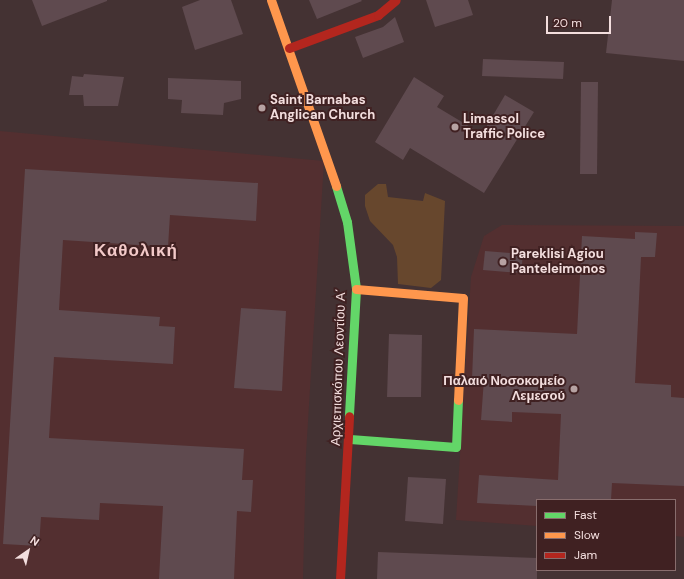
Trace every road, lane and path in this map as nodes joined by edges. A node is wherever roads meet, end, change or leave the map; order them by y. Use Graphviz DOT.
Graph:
graph roads {
  1 [pos="271,0"];
  2 [pos="396,0"];
  3 [pos="288,48"];
  4 [pos="356,289"];
  5 [pos="350,439"];
  6 [pos="340,579"];
  1 -- 3 [label="main road, Αρχιεπισκόπου Λεοντίου Α΄"];
  2 -- 3 [label="main road"];
  3 -- 4 [label="main road, Αρχιεπισκόπου Λεοντίου Α΄"];
  4 -- 5 [label="main road, Αρχιεπισκόπου Λεοντίου Α΄"];
  4 -- 5 [label="main road"];
  5 -- 6 [label="main road, Αρχιεπισκόπου Λεοντίου Α΄"];
}
